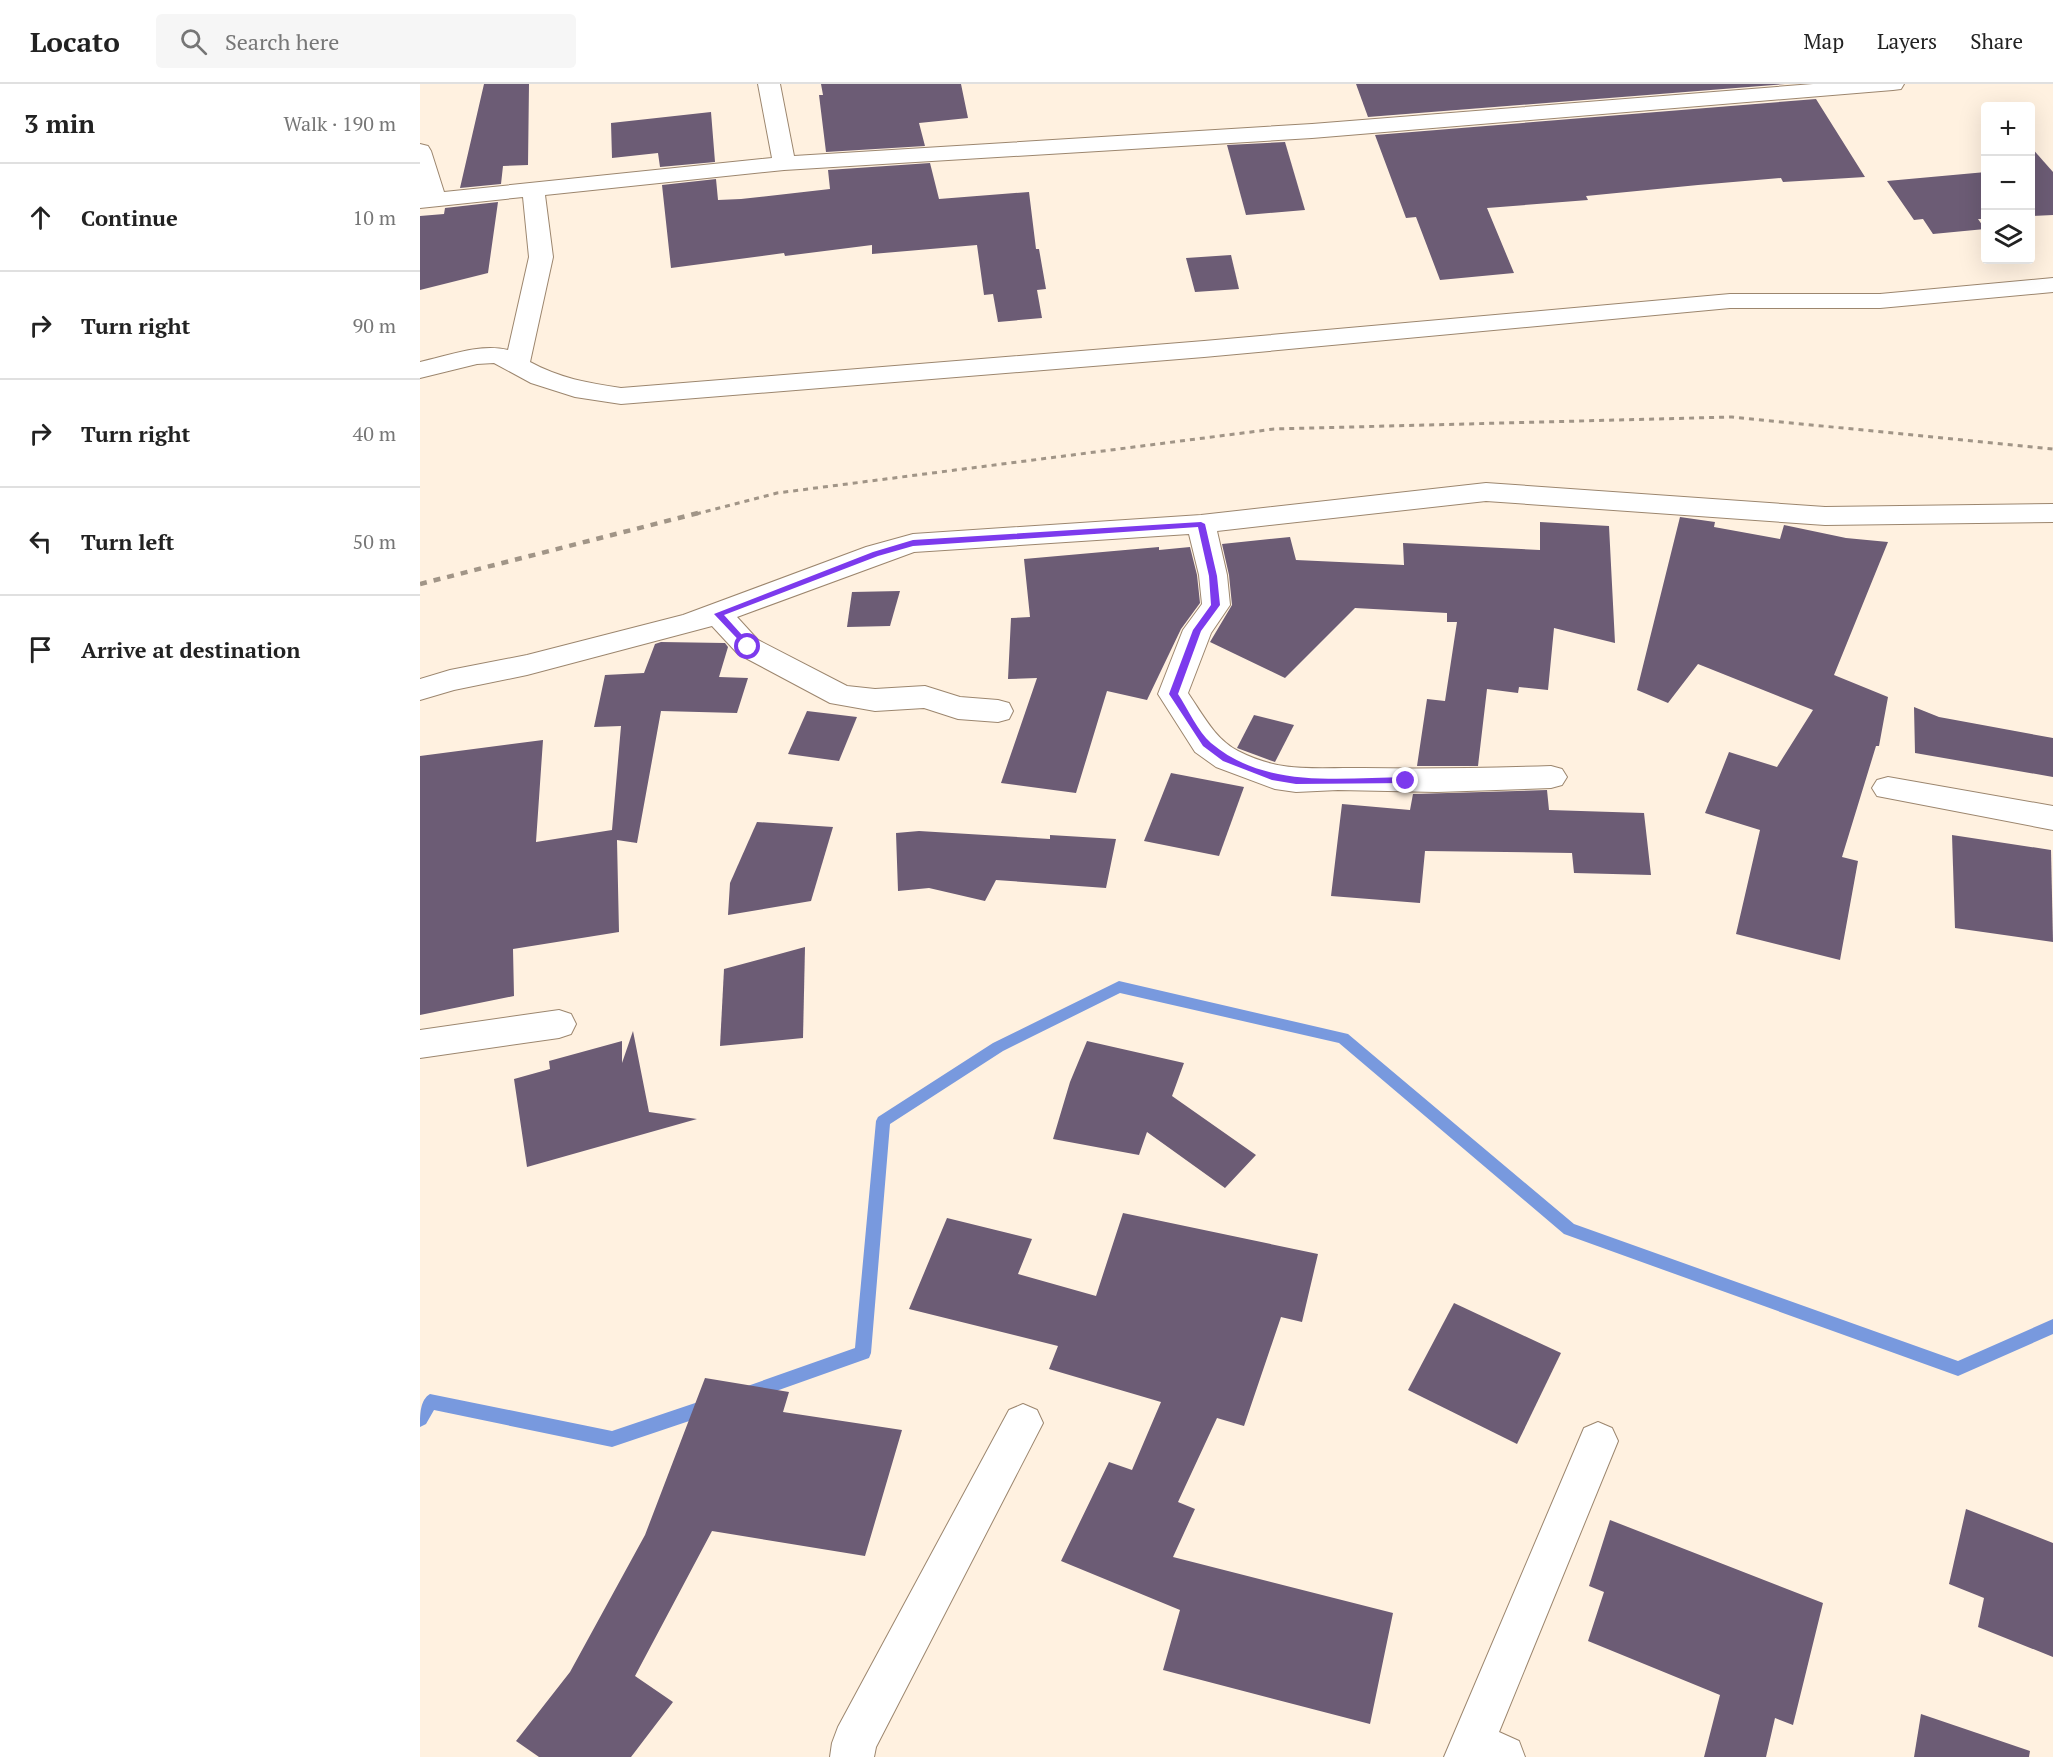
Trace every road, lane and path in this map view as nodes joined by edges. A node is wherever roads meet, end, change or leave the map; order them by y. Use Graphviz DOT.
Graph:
graph roads {
  1 [pos="769,84"];
  2 [pos="1893,84"];
  3 [pos="1816,86"];
  4 [pos="420,151"];
  5 [pos="784,163"];
  6 [pos="533,188"];
  7 [pos="427,199"];
  8 [pos="2053,285"];
  9 [pos="517,365"];
  10 [pos="420,370"];
  11 [pos="2053,513"];
  12 [pos="1201,524"];
  13 [pos="718,614"];
  14 [pos="420,690"];
  15 [pos="998,711"];
  16 [pos="1551,777"];
  17 [pos="1888,788"];
  18 [pos="2053,818"];
  19 [pos="559,1024"];
  20 [pos="420,1044"];
  21 [pos="1023,1424"];
  22 [pos="1598,1441"];
  23 [pos="1481,1752"];
  24 [pos="852,1757"];
  1 -- 5 [label="street"];
  2 -- 3 [label="street"];
  3 -- 5 [label="street"];
  4 -- 7 [label="street"];
  5 -- 6 [label="street"];
  6 -- 7 [label="street"];
  6 -- 9 [label="street"];
  8 -- 9 [label="street"];
  9 -- 10 [label="street"];
  11 -- 12 [label="street"];
  12 -- 13 [label="street"];
  12 -- 16 [label="street"];
  13 -- 14 [label="street"];
  13 -- 15 [label="street"];
  17 -- 18 [label="street"];
  19 -- 20 [label="street"];
  21 -- 24 [label="street"];
  22 -- 23 [label="street"];
}
